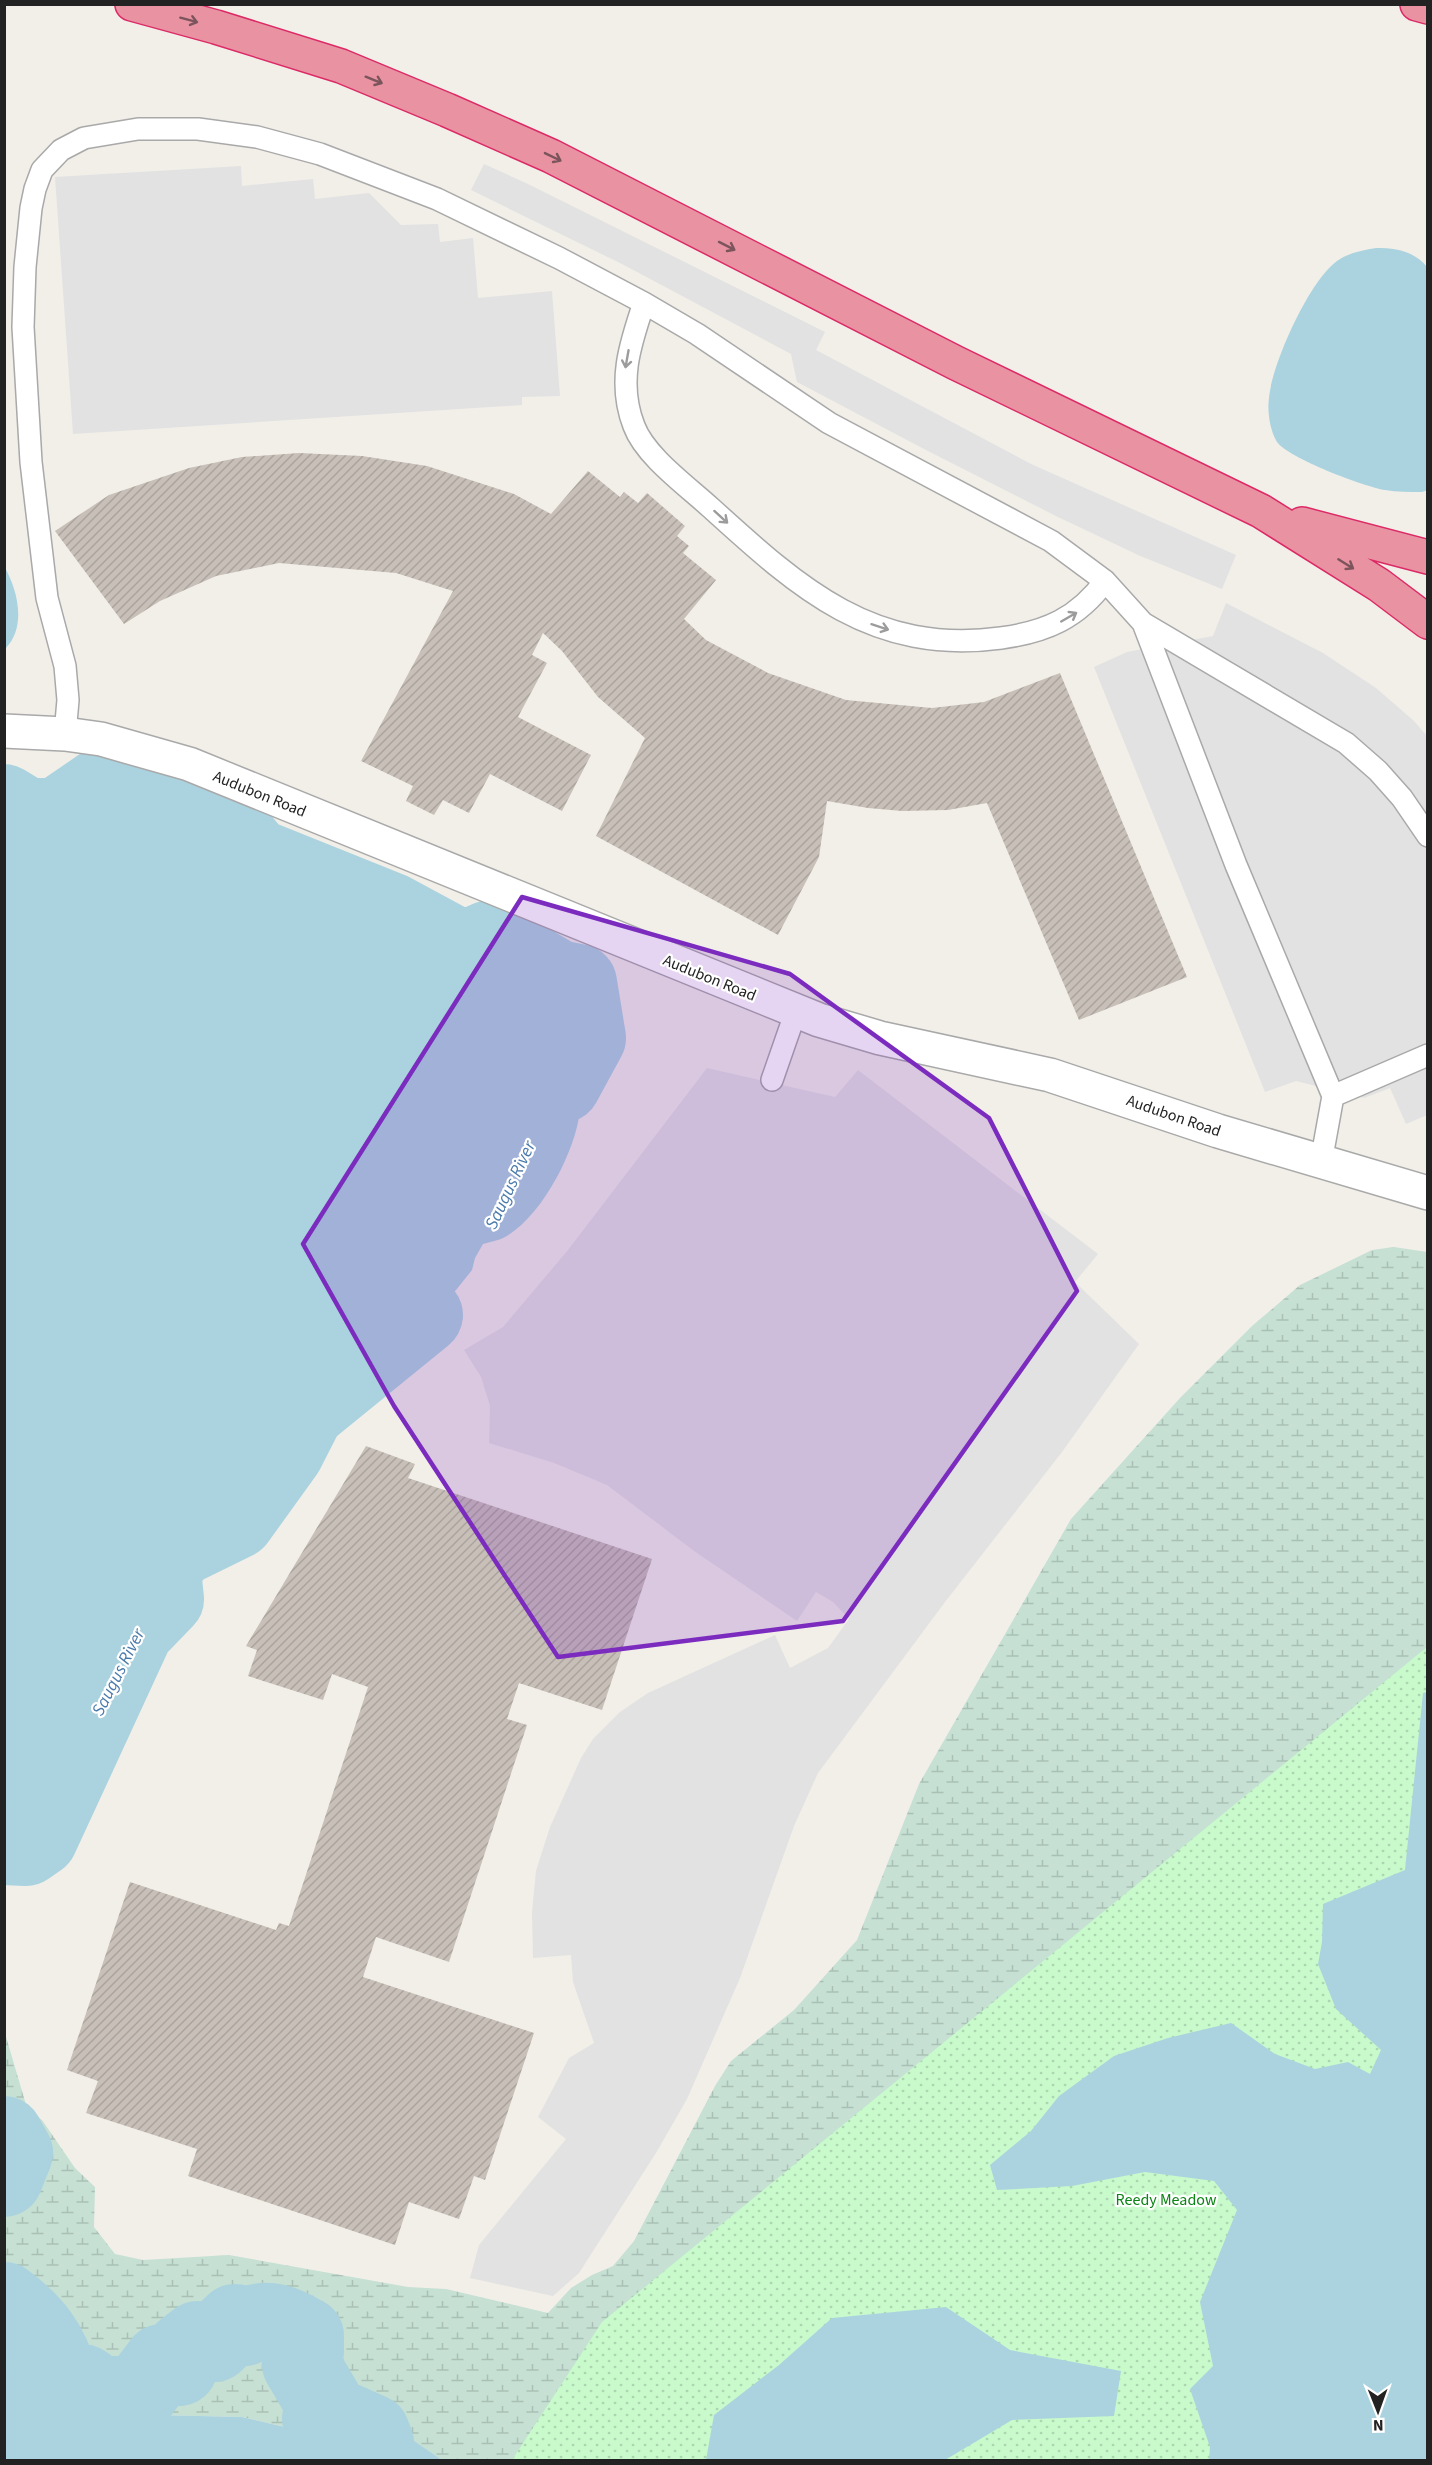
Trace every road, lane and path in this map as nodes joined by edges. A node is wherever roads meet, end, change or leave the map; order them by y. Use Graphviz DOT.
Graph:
graph roads {
  1 [pos="132,4"];
  2 [pos="644,303"];
  3 [pos="1261,510"];
  4 [pos="1428,557"];
  5 [pos="1105,581"];
  6 [pos="1428,622"];
  7 [pos="1143,623"];
  8 [pos="4,731"];
  9 [pos="65,734"];
  10 [pos="1428,836"];
  11 [pos="796,1011"];
  12 [pos="1428,1055"];
  13 [pos="772,1080"];
  14 [pos="1333,1096"];
  15 [pos="1321,1162"];
  16 [pos="1428,1193"];
  1 -- 3 [label="highway, one-way"];
  2 -- 5 [label="lane"];
  2 -- 5 [label="lane, one-way"];
  2 -- 9 [label="lane"];
  3 -- 4 [label="highway"];
  3 -- 6 [label="highway, one-way"];
  5 -- 7 [label="lane"];
  7 -- 10 [label="lane"];
  7 -- 14 [label="lane"];
  8 -- 9 [label="street, Audubon Road"];
  9 -- 11 [label="street, Audubon Road"];
  11 -- 13 [label="lane"];
  11 -- 15 [label="street, Audubon Road"];
  12 -- 14 [label="lane"];
  14 -- 15 [label="lane"];
  15 -- 16 [label="street, Audubon Road"];
}
